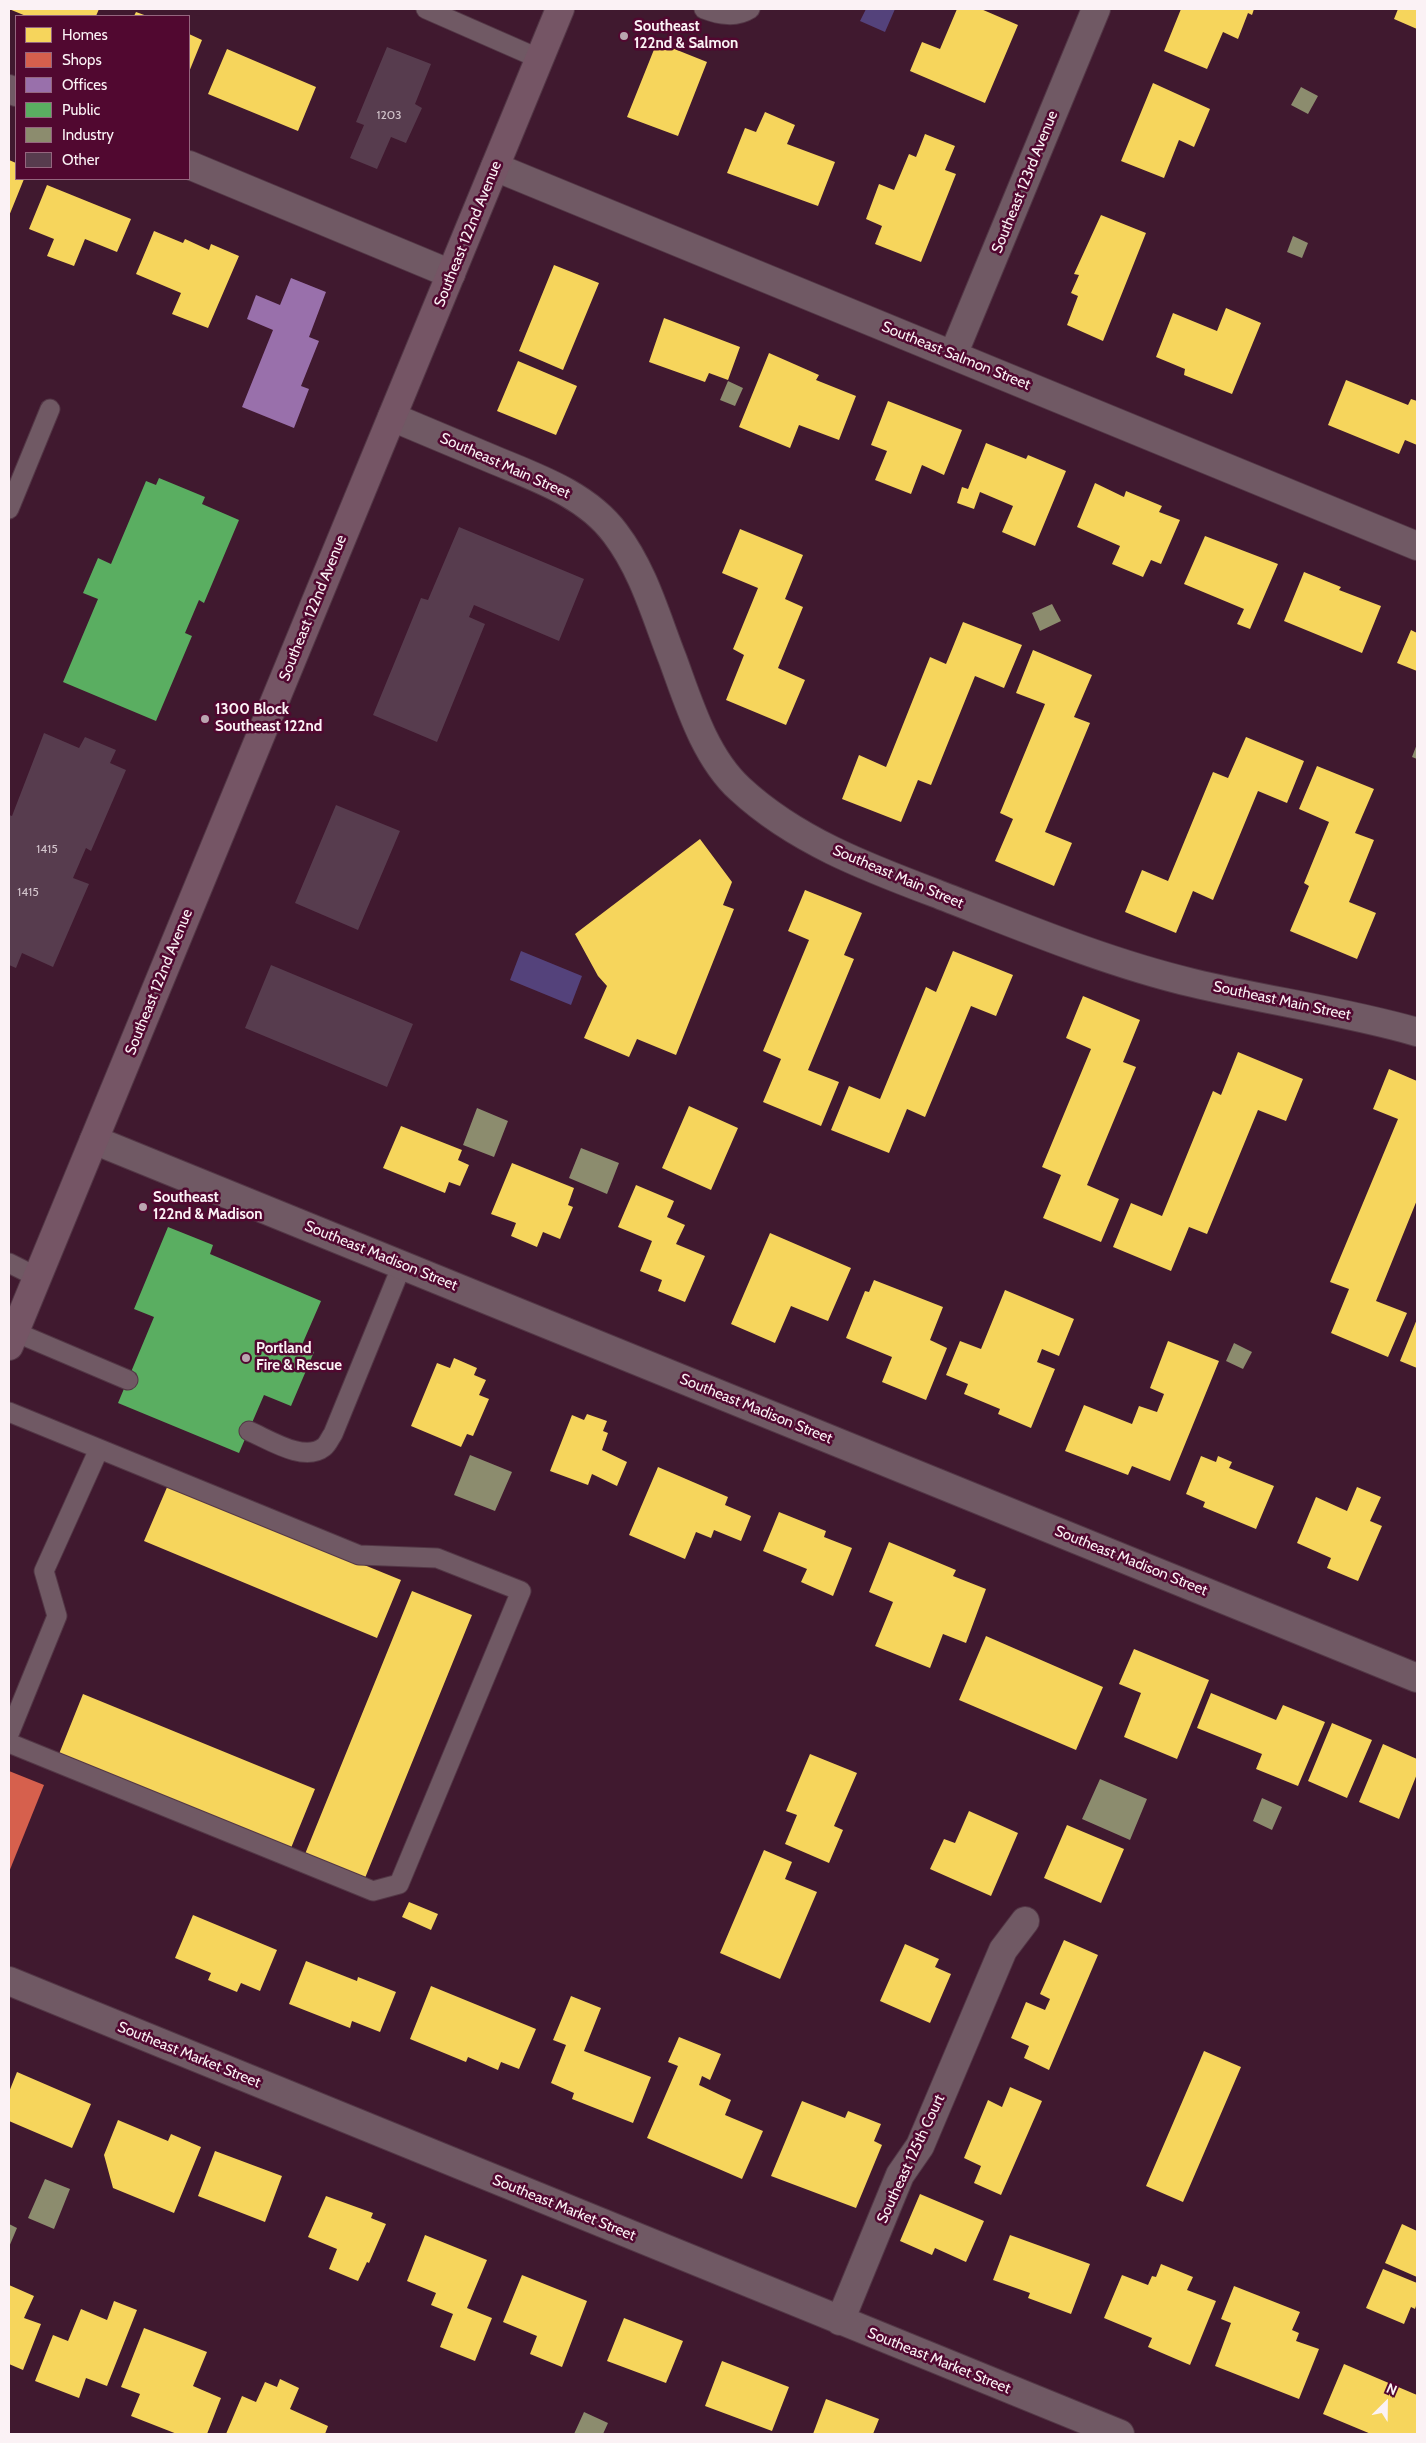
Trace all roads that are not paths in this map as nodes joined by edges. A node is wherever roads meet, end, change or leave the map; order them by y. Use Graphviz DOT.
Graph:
graph roads {
  1 [pos="426,9"];
  2 [pos="560,9"];
  3 [pos="704,9"];
  4 [pos="750,9"];
  5 [pos="1096,9"];
  6 [pos="540,59"];
  7 [pos="190,165"];
  8 [pos="495,167"];
  9 [pos="451,274"];
  10 [pos="953,355"];
  11 [pos="50,408"];
  12 [pos="392,417"];
  13 [pos="9,509"];
  14 [pos="1417,546"];
  15 [pos="1417,1032"];
  16 [pos="94,1140"];
  17 [pos="9,1263"];
  18 [pos="402,1265"];
  19 [pos="37,1278"];
  20 [pos="12,1339"];
  21 [pos="128,1380"];
  22 [pos="9,1412"];
  23 [pos="248,1431"];
  24 [pos="99,1449"];
  25 [pos="1417,1678"];
  26 [pos="9,1734"];
  27 [pos="9,1743"];
  28 [pos="1025,1921"];
  29 [pos="9,1981"];
  30 [pos="840,2321"];
  31 [pos="1120,2434"];
  1 -- 6 [label="lane"];
  2 -- 6 [label="main road, Southeast 122nd Avenue"];
  3 -- 4 [label="lane"];
  5 -- 10 [label="street, Southeast 123rd Avenue"];
  6 -- 8 [label="main road, Southeast 122nd Avenue"];
  7 -- 9 [label="street"];
  8 -- 9 [label="main road, Southeast 122nd Avenue"];
  8 -- 10 [label="street, Southeast Salmon Street"];
  9 -- 12 [label="main road, Southeast 122nd Avenue"];
  10 -- 14 [label="street, Southeast Salmon Street"];
  11 -- 13 [label="lane"];
  12 -- 15 [label="street, Southeast Main Street"];
  12 -- 16 [label="main road, Southeast 122nd Avenue"];
  16 -- 18 [label="street, Southeast Madison Street"];
  16 -- 19 [label="main road, Southeast 122nd Avenue"];
  17 -- 19 [label="lane"];
  18 -- 23 [label="lane"];
  18 -- 25 [label="street, Southeast Madison Street"];
  19 -- 20 [label="main road, Southeast 122nd Avenue"];
  20 -- 21 [label="lane"];
  22 -- 24 [label="lane"];
  24 -- 26 [label="lane"];
  24 -- 27 [label="lane"];
  28 -- 30 [label="street, Southeast 125th Court"];
  29 -- 30 [label="street, Southeast Market Street"];
  30 -- 31 [label="street, Southeast Market Street"];
}
